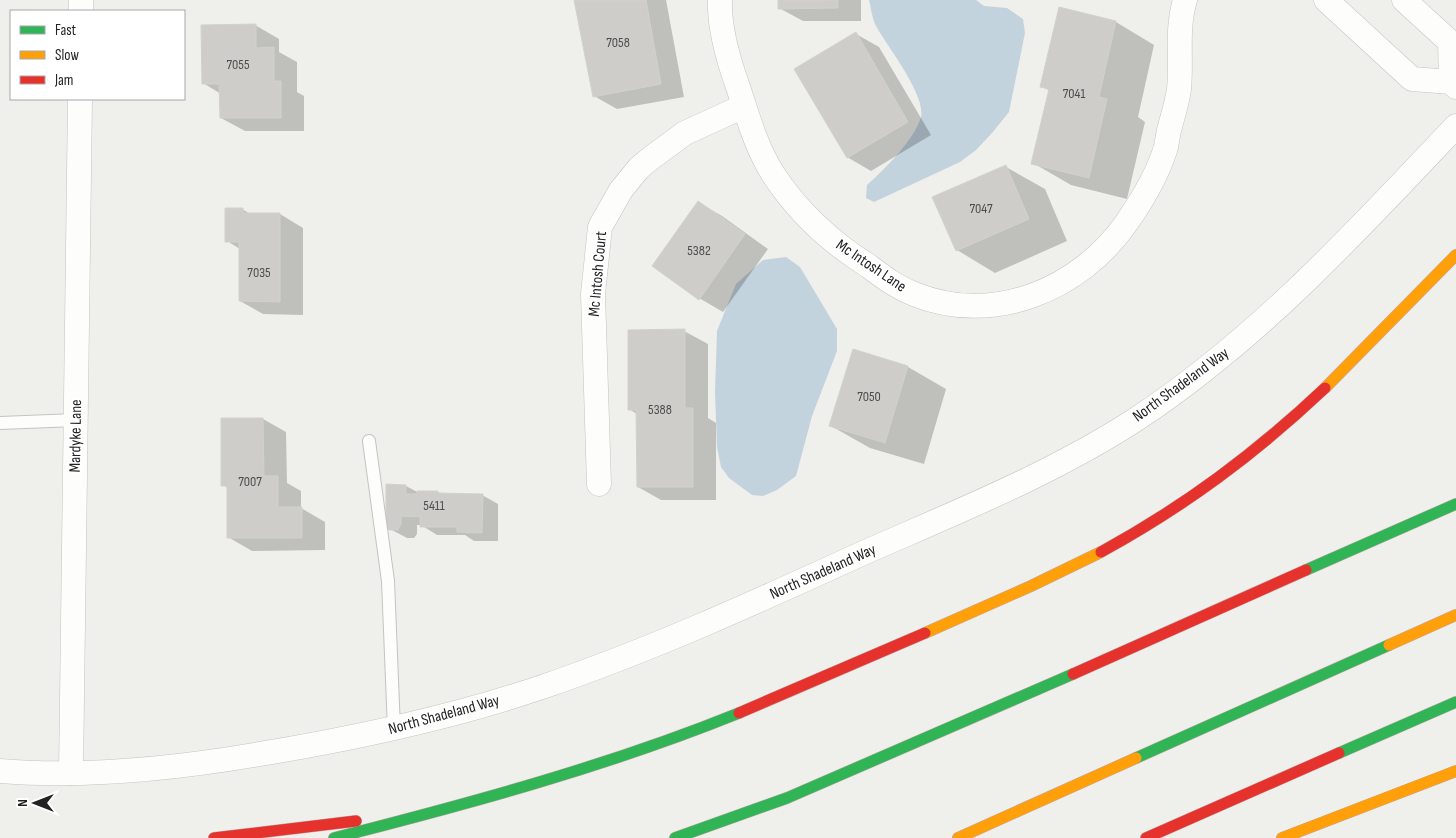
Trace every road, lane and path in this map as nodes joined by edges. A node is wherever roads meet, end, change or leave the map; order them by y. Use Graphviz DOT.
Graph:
graph roads {
  1 [pos="720,0"];
  2 [pos="1185,0"];
  3 [pos="1326,0"];
  4 [pos="1404,0"];
  5 [pos="1454,84"];
  6 [pos="80,100"];
  7 [pos="744,106"];
  8 [pos="1456,126"];
  9 [pos="1456,256"];
  10 [pos="76,420"];
  11 [pos="0,422"];
  12 [pos="369,441"];
  13 [pos="599,484"];
  14 [pos="1456,504"];
  15 [pos="1456,614"];
  16 [pos="1456,702"];
  17 [pos="394,729"];
  18 [pos="1456,770"];
  19 [pos="0,771"];
  20 [pos="71,773"];
  21 [pos="437,812"];
  22 [pos="214,838"];
  23 [pos="334,838"];
  24 [pos="675,838"];
  25 [pos="958,838"];
  26 [pos="1146,838"];
  27 [pos="1282,838"];
  1 -- 7 [label="street, Mc Intosh Lane"];
  2 -- 7 [label="street, Mc Intosh Lane"];
  3 -- 5 [label="street"];
  4 -- 5 [label="street"];
  6 -- 10 [label="street, Mardyke Lane"];
  7 -- 13 [label="street, Mc Intosh Court"];
  8 -- 17 [label="street, North Shadeland Way"];
  9 -- 21 [label="highway"];
  10 -- 11 [label="lane"];
  10 -- 20 [label="street, Mardyke Lane"];
  12 -- 17 [label="lane"];
  14 -- 24 [label="highway"];
  15 -- 25 [label="highway"];
  16 -- 26 [label="highway"];
  17 -- 20 [label="street, North Shadeland Way"];
  18 -- 27 [label="highway"];
  19 -- 20 [label="street, North Shadeland Way"];
  21 -- 22 [label="highway"];
  21 -- 23 [label="highway"];
}
